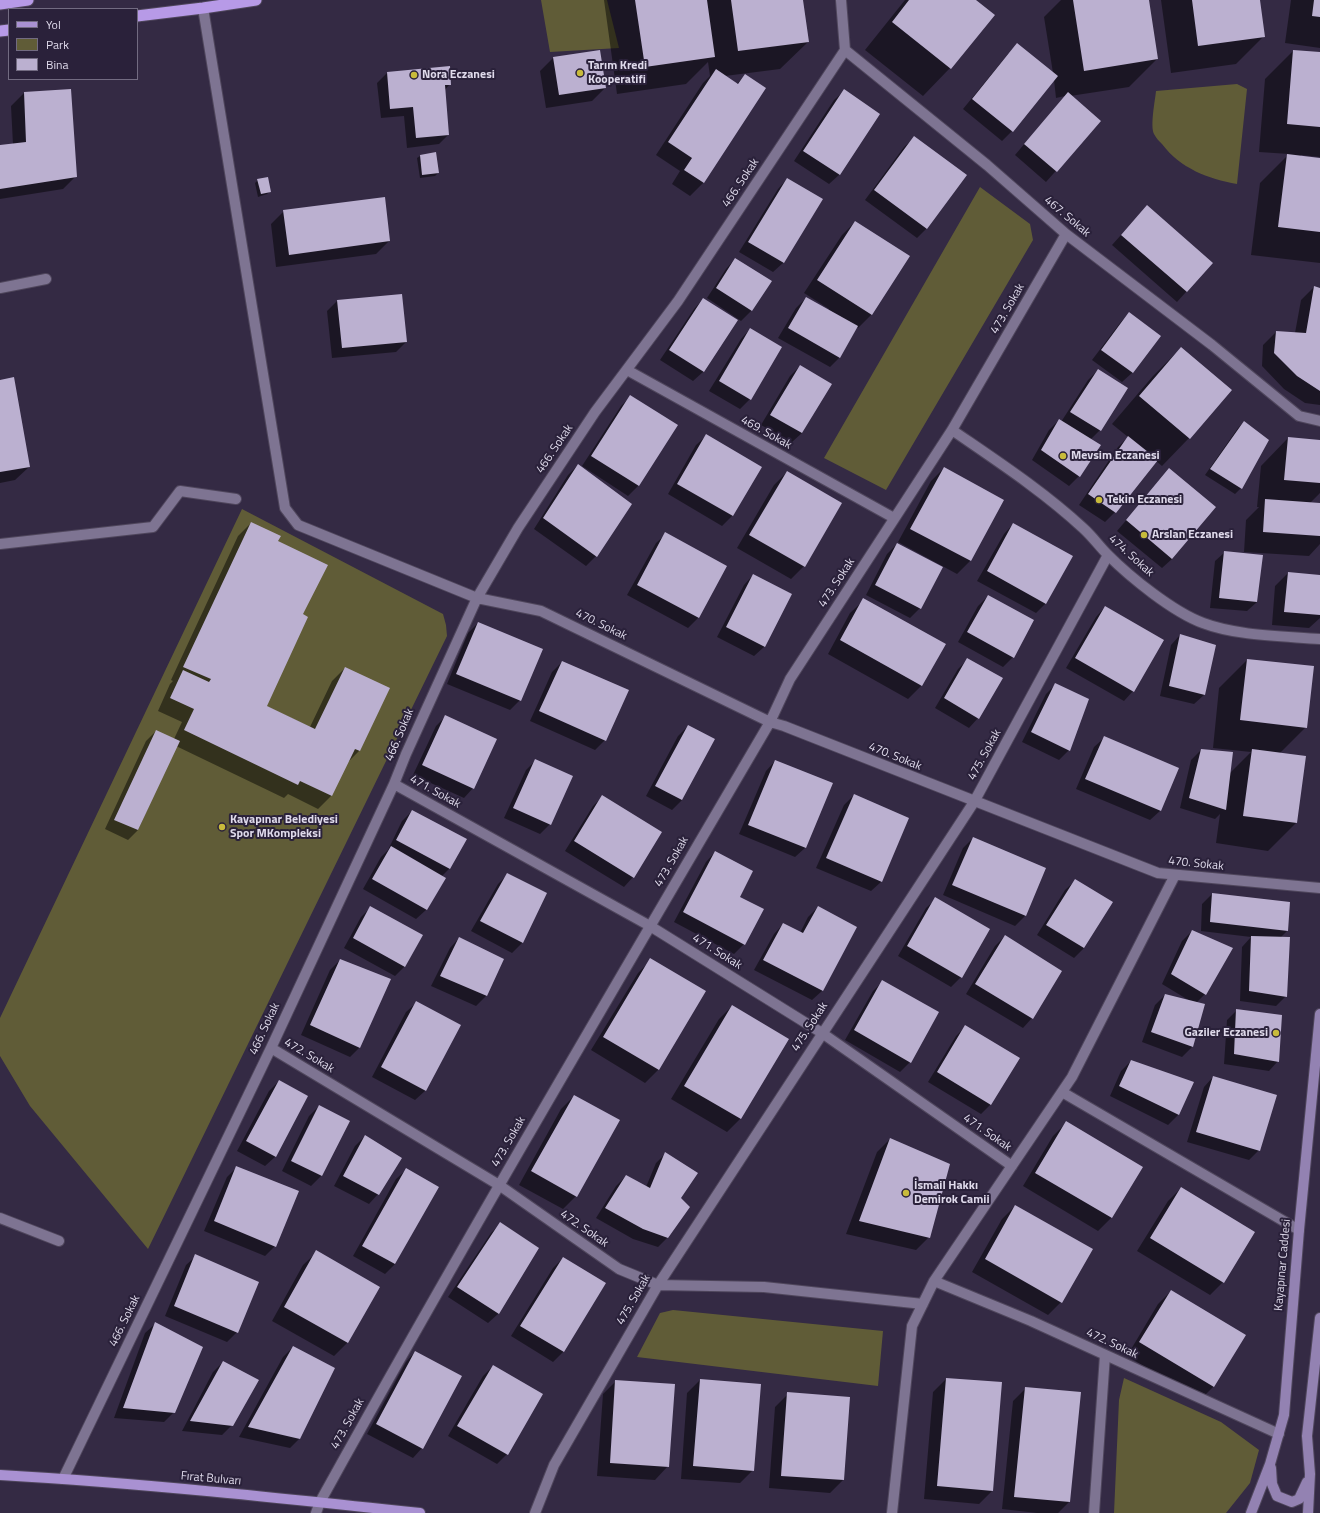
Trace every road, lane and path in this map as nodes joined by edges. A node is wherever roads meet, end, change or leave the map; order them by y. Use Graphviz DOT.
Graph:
graph roads {
  1 [pos="28,0"];
  2 [pos="256,0"];
  3 [pos="841,0"];
  4 [pos="0,4"];
  5 [pos="203,8"];
  6 [pos="138,16"];
  7 [pos="845,50"];
  8 [pos="1066,234"];
  9 [pos="46,279"];
  10 [pos="0,288"];
  11 [pos="627,370"];
  12 [pos="1320,421"];
  13 [pos="952,430"];
  14 [pos="236,499"];
  15 [pos="894,518"];
  16 [pos="0,544"];
  17 [pos="1108,555"];
  18 [pos="477,598"];
  19 [pos="1320,639"];
  20 [pos="770,722"];
  21 [pos="394,784"];
  22 [pos="974,802"];
  23 [pos="1175,875"];
  24 [pos="1320,888"];
  25 [pos="650,926"];
  26 [pos="1320,1014"];
  27 [pos="822,1033"];
  28 [pos="271,1048"];
  29 [pos="1062,1092"];
  30 [pos="1012,1166"];
  31 [pos="499,1185"];
  32 [pos="0,1218"];
  33 [pos="1299,1230"];
  34 [pos="59,1241"];
  35 [pos="934,1281"];
  36 [pos="658,1285"];
  37 [pos="923,1304"];
  38 [pos="1320,1318"];
  39 [pos="1105,1355"];
  40 [pos="1279,1434"];
  41 [pos="1270,1464"];
  42 [pos="1310,1474"];
  43 [pos="0,1475"];
  44 [pos="63,1479"];
  45 [pos="320,1502"];
  46 [pos="316,1513"];
  47 [pos="420,1513"];
  48 [pos="535,1513"];
  49 [pos="892,1513"];
  50 [pos="1094,1513"];
  51 [pos="1252,1513"];
  52 [pos="1308,1513"];
  1 -- 4 [label="highway"];
  2 -- 5 [label="highway"];
  3 -- 7 [label="street"];
  5 -- 6 [label="highway"];
  5 -- 18 [label="street, 470. Sokak"];
  7 -- 8 [label="street, 467. Sokak"];
  7 -- 11 [label="street, 466. Sokak"];
  8 -- 12 [label="street, 467. Sokak"];
  8 -- 13 [label="street, 473. Sokak"];
  9 -- 10 [label="street"];
  11 -- 15 [label="street, 469. Sokak"];
  11 -- 18 [label="street, 466. Sokak"];
  13 -- 15 [label="street, 473. Sokak"];
  13 -- 17 [label="street, 474. Sokak"];
  14 -- 16 [label="street"];
  15 -- 20 [label="street, 473. Sokak"];
  17 -- 19 [label="street, 474. Sokak"];
  17 -- 22 [label="street, 475. Sokak"];
  18 -- 20 [label="street, 470. Sokak"];
  18 -- 21 [label="street, 466. Sokak"];
  20 -- 22 [label="street, 470. Sokak"];
  20 -- 25 [label="street, 473. Sokak"];
  21 -- 25 [label="street, 471. Sokak"];
  21 -- 28 [label="street, 466. Sokak"];
  22 -- 23 [label="street, 470. Sokak"];
  22 -- 27 [label="street, 475. Sokak"];
  23 -- 24 [label="street, 470. Sokak"];
  23 -- 29 [label="street"];
  25 -- 27 [label="street, 471. Sokak"];
  25 -- 31 [label="street, 473. Sokak"];
  26 -- 33 [label="main road, Kayapınar Caddesi"];
  27 -- 30 [label="street, 471. Sokak"];
  27 -- 36 [label="street, 475. Sokak"];
  28 -- 31 [label="street, 472. Sokak"];
  28 -- 44 [label="street, 466. Sokak"];
  29 -- 30 [label="street"];
  29 -- 33 [label="street"];
  30 -- 35 [label="street"];
  31 -- 36 [label="street, 472. Sokak"];
  31 -- 45 [label="street, 473. Sokak"];
  32 -- 34 [label="street"];
  33 -- 40 [label="main road, Kayapınar Caddesi"];
  35 -- 37 [label="street"];
  35 -- 39 [label="street, 472. Sokak"];
  36 -- 37 [label="street, 472. Sokak"];
  36 -- 48 [label="street, 475. Sokak"];
  37 -- 49 [label="street"];
  38 -- 42 [label="main road"];
  39 -- 40 [label="street, 472. Sokak"];
  39 -- 50 [label="street"];
  40 -- 41 [label="main road, Kayapınar Caddesi"];
  41 -- 42 [label="main road"];
  41 -- 51 [label="main road, Kayapınar Caddesi"];
  42 -- 52 [label="main road"];
  43 -- 44 [label="main road, Fırat Bulvarı"];
  44 -- 45 [label="main road, Fırat Bulvarı"];
  45 -- 46 [label="street, 473. Sokak"];
  45 -- 47 [label="main road, Fırat Bulvarı"];
}
